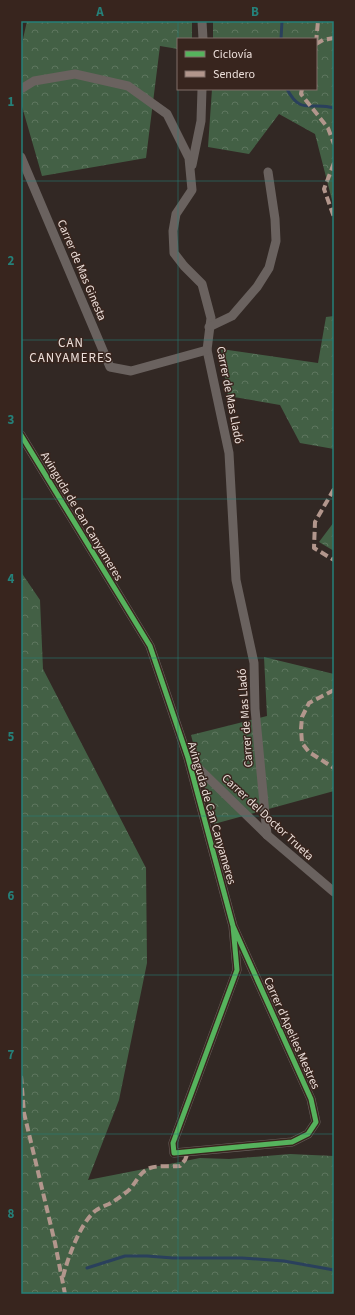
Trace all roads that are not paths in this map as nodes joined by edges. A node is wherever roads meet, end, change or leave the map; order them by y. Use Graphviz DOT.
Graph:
graph roads {
  1 [pos="202,21"];
  2 [pos="203,38"];
  3 [pos="21,89"];
  4 [pos="202,90"];
  5 [pos="21,157"];
  6 [pos="190,172"];
  7 [pos="268,172"];
  8 [pos="209,327"];
  9 [pos="207,350"];
  10 [pos="21,435"];
  11 [pos="188,758"];
  12 [pos="267,835"];
  13 [pos="334,892"];
  14 [pos="233,926"];
  15 [pos="174,1153"];
  1 -- 2 [label="street"];
  3 -- 6 [label="street, Carrer de Mas Lladó"];
  4 -- 6 [label="street"];
  5 -- 9 [label="street, Carrer de Mas Ginesta"];
  6 -- 8 [label="street, Carrer de Mas Lladó"];
  7 -- 8 [label="street"];
  8 -- 9 [label="street, Carrer de Mas Lladó"];
  9 -- 12 [label="street, Carrer de Mas Lladó"];
  10 -- 11 [label="street, Avinguda de Can Canyameres"];
  11 -- 12 [label="street, Carrer del Doctor Trueta"];
  11 -- 14 [label="street, Avinguda de Can Canyameres"];
  12 -- 13 [label="street, Carrer del Doctor Trueta"];
  14 -- 15 [label="street, Avinguda de Can Canyameres"];
  14 -- 15 [label="street, Carrer d'Apel·les Mestres"];
}
